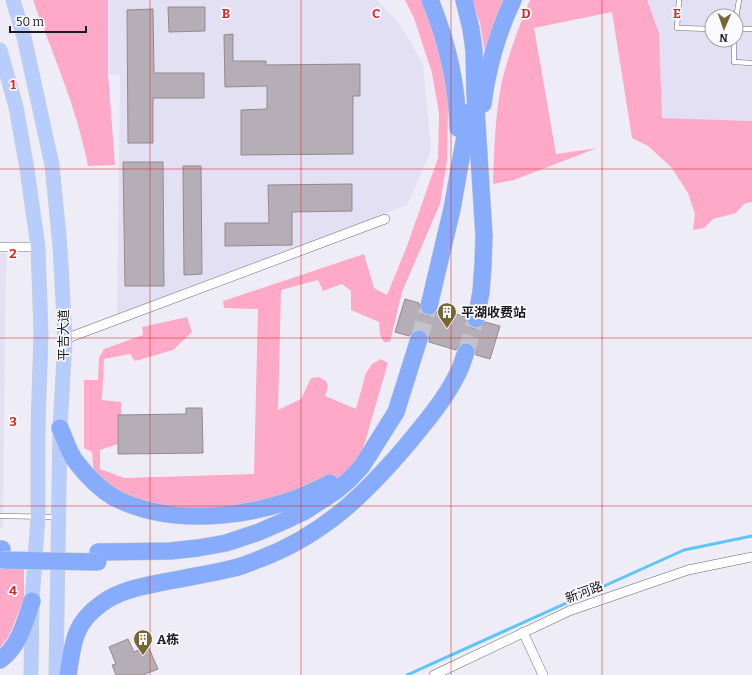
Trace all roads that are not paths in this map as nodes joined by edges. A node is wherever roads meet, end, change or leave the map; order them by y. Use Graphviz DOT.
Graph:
graph roads {
  1 [pos="13,0"];
  2 [pos="430,0"];
  3 [pos="455,0"];
  4 [pos="464,0"];
  5 [pos="514,0"];
  6 [pos="678,0"];
  7 [pos="704,29"];
  8 [pos="734,48"];
  9 [pos="0,50"];
  10 [pos="752,63"];
  11 [pos="481,208"];
  12 [pos="452,209"];
  13 [pos="385,219"];
  14 [pos="0,247"];
  15 [pos="38,247"];
  16 [pos="428,306"];
  17 [pos="476,319"];
  18 [pos="65,339"];
  19 [pos="419,339"];
  20 [pos="466,352"];
  21 [pos="396,412"];
  22 [pos="426,421"];
  23 [pos="60,428"];
  24 [pos="0,516"];
  25 [pos="38,517"];
  26 [pos="58,518"];
  27 [pos="1,554"];
  28 [pos="98,557"];
  29 [pos="752,557"];
  30 [pos="32,601"];
  31 [pos="523,632"];
  32 [pos="0,660"];
  33 [pos="31,675"];
  34 [pos="56,675"];
  35 [pos="68,675"];
  36 [pos="434,675"];
  37 [pos="543,675"];
  1 -- 18 [label="main road, 平吉大道"];
  2 -- 12 [label="highway"];
  3 -- 12 [label="highway"];
  4 -- 11 [label="highway"];
  5 -- 11 [label="highway"];
  6 -- 7 [label="lane"];
  8 -- 10 [label="lane"];
  9 -- 15 [label="main road, 平吉大道"];
  11 -- 17 [label="highway"];
  12 -- 16 [label="highway"];
  13 -- 18 [label="street"];
  14 -- 15 [label="street"];
  15 -- 25 [label="main road, 平吉大道"];
  18 -- 23 [label="main road, 平吉大道"];
  19 -- 21 [label="highway"];
  20 -- 22 [label="highway"];
  21 -- 23 [label="highway"];
  21 -- 28 [label="highway"];
  22 -- 28 [label="highway"];
  22 -- 35 [label="highway"];
  23 -- 26 [label="main road, 平吉大道"];
  24 -- 25 [label="lane"];
  25 -- 26 [label="lane"];
  25 -- 30 [label="main road, 平吉大道"];
  26 -- 34 [label="main road, 平吉大道"];
  27 -- 28 [label="highway"];
  29 -- 31 [label="street, 新河路"];
  30 -- 32 [label="highway"];
  30 -- 33 [label="main road, 平吉大道"];
  31 -- 36 [label="street, 新河路"];
  31 -- 37 [label="street"];
}
